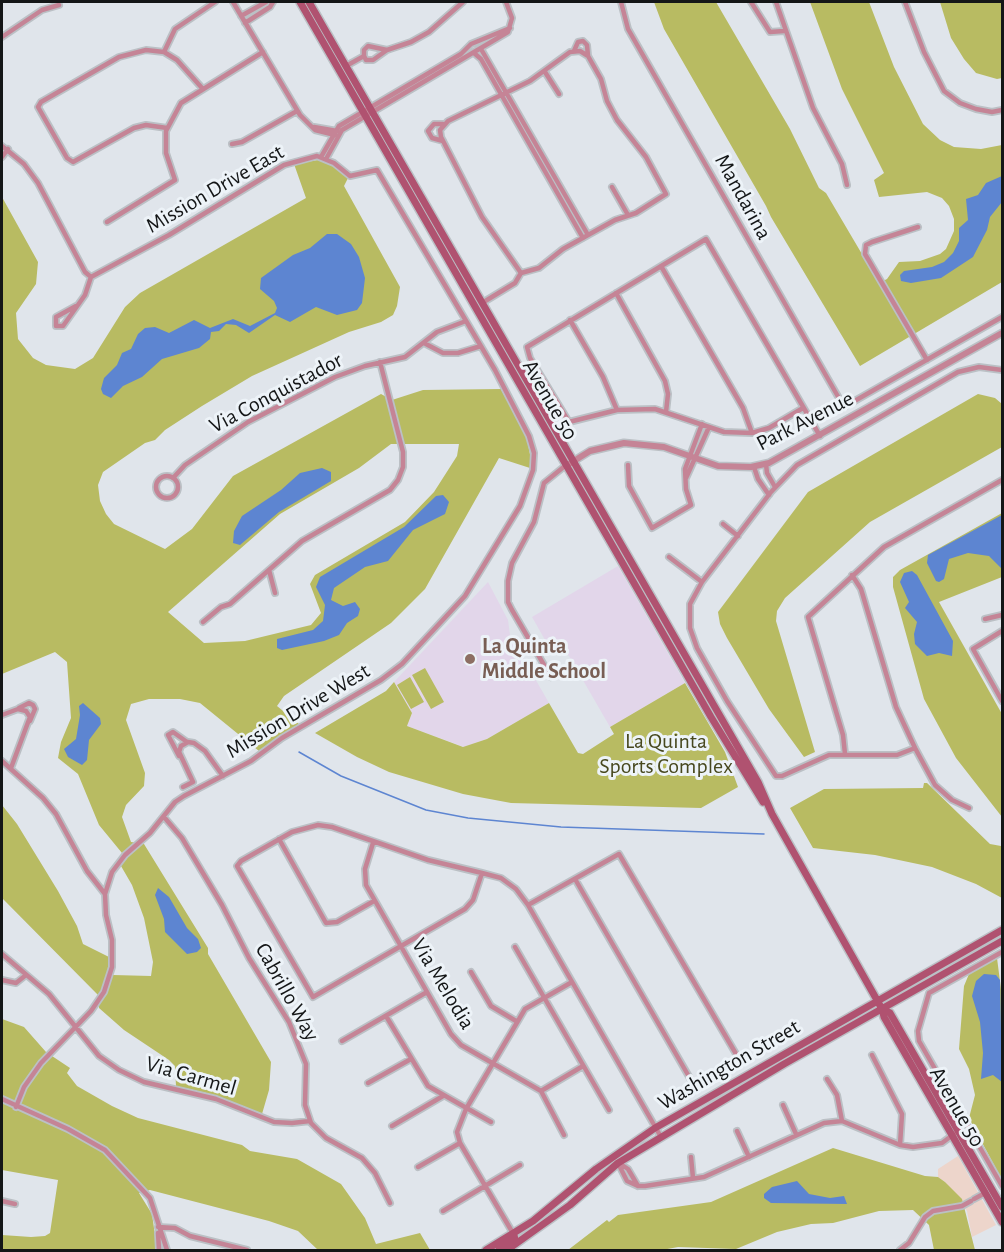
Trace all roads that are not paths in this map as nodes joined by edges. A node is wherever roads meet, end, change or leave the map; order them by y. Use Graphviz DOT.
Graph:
graph roads {
  1 [pos="215,2"];
  2 [pos="233,2"];
  3 [pos="266,2"];
  4 [pos="273,2"];
  5 [pos="300,2"];
  6 [pos="307,2"];
  7 [pos="457,2"];
  8 [pos="464,2"];
  9 [pos="506,2"];
  10 [pos="621,2"];
  11 [pos="751,2"];
  12 [pos="776,2"];
  13 [pos="905,2"];
  14 [pos="58,5"];
  15 [pos="454,10"];
  16 [pos="241,16"];
  17 [pos="246,23"];
  18 [pos="510,28"];
  19 [pos="784,31"];
  20 [pos="2,37"];
  21 [pos="476,42"];
  22 [pos="387,50"];
  23 [pos="480,50"];
  24 [pos="574,51"];
  25 [pos="164,52"];
  26 [pos="263,52"];
  27 [pos="474,53"];
  28 [pos="586,54"];
  29 [pos="364,56"];
  30 [pos="346,66"];
  31 [pos="544,72"];
  32 [pos="202,88"];
  33 [pos="504,94"];
  34 [pos="559,94"];
  35 [pos="1002,110"];
  36 [pos="297,111"];
  37 [pos="368,111"];
  38 [pos="443,124"];
  39 [pos="167,128"];
  40 [pos="336,133"];
  41 [pos="443,141"];
  42 [pos="232,144"];
  43 [pos="2,146"];
  44 [pos="8,149"];
  45 [pos="2,158"];
  46 [pos="324,158"];
  47 [pos="847,185"];
  48 [pos="612,187"];
  49 [pos="628,215"];
  50 [pos="107,222"];
  51 [pos="918,227"];
  52 [pos="585,237"];
  53 [pos="661,266"];
  54 [pos="521,273"];
  55 [pos="91,277"];
  56 [pos="616,293"];
  57 [pos="482,303"];
  58 [pos="76,306"];
  59 [pos="1002,317"];
  60 [pos="570,320"];
  61 [pos="466,321"];
  62 [pos="1002,333"];
  63 [pos="424,343"];
  64 [pos="481,346"];
  65 [pos="927,360"];
  66 [pos="380,362"];
  67 [pos="1002,370"];
  68 [pos="803,408"];
  69 [pos="617,410"];
  70 [pos="666,412"];
  71 [pos="702,424"];
  72 [pos="709,427"];
  73 [pos="752,433"];
  74 [pos="820,437"];
  75 [pos="692,458"];
  76 [pos="570,463"];
  77 [pos="766,464"];
  78 [pos="628,465"];
  79 [pos="754,467"];
  80 [pos="173,478"];
  81 [pos="1002,480"];
  82 [pos="776,487"];
  83 [pos="769,495"];
  84 [pos="723,524"];
  85 [pos="738,536"];
  86 [pos="669,557"];
  87 [pos="269,570"];
  88 [pos="852,575"];
  89 [pos="702,582"];
  90 [pos="275,593"];
  91 [pos="1002,615"];
  92 [pos="985,620"];
  93 [pos="204,622"];
  94 [pos="1002,631"];
  95 [pos="551,677"];
  96 [pos="1002,701"];
  97 [pos="18,709"];
  98 [pos="2,715"];
  99 [pos="30,721"];
  100 [pos="188,742"];
  101 [pos="915,748"];
  102 [pos="845,754"];
  103 [pos="180,759"];
  104 [pos="2,761"];
  105 [pos="11,768"];
  106 [pos="223,776"];
  107 [pos="183,787"];
  108 [pos="969,808"];
  109 [pos="164,817"];
  110 [pos="279,839"];
  111 [pos="373,843"];
  112 [pos="482,873"];
  113 [pos="575,879"];
  114 [pos="105,894"];
  115 [pos="374,901"];
  116 [pos="528,905"];
  117 [pos="1002,930"];
  118 [pos="1002,941"];
  119 [pos="401,947"];
  120 [pos="515,947"];
  121 [pos="1002,952"];
  122 [pos="2,954"];
  123 [pos="471,972"];
  124 [pos="26,975"];
  125 [pos="2,980"];
  126 [pos="572,982"];
  127 [pos="427,992"];
  128 [pos="544,998"];
  129 [pos="877,1000"];
  130 [pos="882,1009"];
  131 [pos="386,1016"];
  132 [pos="516,1021"];
  133 [pos="75,1029"];
  134 [pos="342,1041"];
  135 [pos="872,1055"];
  136 [pos="411,1059"];
  137 [pos="739,1059"];
  138 [pos="493,1063"];
  139 [pos="583,1066"];
  140 [pos="827,1079"];
  141 [pos="368,1083"];
  142 [pos="695,1087"];
  143 [pos="541,1091"];
  144 [pos="443,1096"];
  145 [pos="2,1099"];
  146 [pos="783,1105"];
  147 [pos="16,1107"];
  148 [pos="466,1109"];
  149 [pos="609,1110"];
  150 [pos="310,1120"];
  151 [pos="842,1121"];
  152 [pos="491,1122"];
  153 [pos="392,1126"];
  154 [pos="655,1128"];
  155 [pos="737,1131"];
  156 [pos="956,1133"];
  157 [pos="796,1134"];
  158 [pos="564,1135"];
  159 [pos="661,1137"];
  160 [pos="460,1143"];
  161 [pos="900,1145"];
  162 [pos="691,1157"];
  163 [pos="749,1157"];
  164 [pos="618,1163"];
  165 [pos="520,1166"];
  166 [pos="418,1167"];
  167 [pos="693,1178"];
  168 [pos="485,1186"];
  169 [pos="1002,1186"];
  170 [pos="985,1193"];
  171 [pos="2,1201"];
  172 [pos="390,1203"];
  173 [pos="15,1204"];
  174 [pos="1002,1207"];
  175 [pos="443,1210"];
  176 [pos="1002,1222"];
  177 [pos="158,1227"];
  178 [pos="514,1235"];
  179 [pos="159,1251"];
  180 [pos="167,1251"];
  181 [pos="247,1251"];
  182 [pos="486,1251"];
  183 [pos="499,1251"];
  184 [pos="507,1251"];
  185 [pos="900,1251"];
  1 -- 25 [label="street"];
  2 -- 16 [label="street"];
  3 -- 16 [label="street"];
  4 -- 17 [label="street"];
  5 -- 37 [label="main road, Avenue 50"];
  6 -- 30 [label="main road, Avenue 50"];
  7 -- 15 [label="street"];
  8 -- 15 [label="street"];
  9 -- 18 [label="street"];
  10 -- 65 [label="street, Mandarina"];
  11 -- 19 [label="street"];
  12 -- 19 [label="street"];
  13 -- 35 [label="street"];
  14 -- 20 [label="street"];
  15 -- 22 [label="street"];
  16 -- 17 [label="street"];
  17 -- 26 [label="street"];
  18 -- 21 [label="street"];
  18 -- 23 [label="street"];
  19 -- 47 [label="street"];
  21 -- 23 [label="street"];
  21 -- 37 [label="street"];
  22 -- 29 [label="street"];
  22 -- 29 [label="street"];
  23 -- 27 [label="street"];
  23 -- 33 [label="street"];
  24 -- 28 [label="street"];
  24 -- 28 [label="street"];
  24 -- 31 [label="street"];
  25 -- 32 [label="street"];
  25 -- 39 [label="street"];
  26 -- 32 [label="street"];
  26 -- 36 [label="street"];
  27 -- 33 [label="street"];
  27 -- 37 [label="street"];
  28 -- 49 [label="street"];
  29 -- 30 [label="street"];
  30 -- 37 [label="main road, Avenue 50"];
  31 -- 33 [label="street"];
  31 -- 34 [label="street"];
  32 -- 39 [label="street"];
  33 -- 38 [label="street"];
  33 -- 52 [label="street"];
  36 -- 40 [label="street"];
  36 -- 42 [label="street"];
  37 -- 40 [label="street"];
  37 -- 57 [label="main road, Avenue 50"];
  37 -- 76 [label="main road, Avenue 50"];
  38 -- 41 [label="street"];
  38 -- 41 [label="street"];
  39 -- 50 [label="street"];
  40 -- 46 [label="street"];
  41 -- 54 [label="street"];
  43 -- 44 [label="street"];
  44 -- 45 [label="street"];
  44 -- 55 [label="street"];
  46 -- 55 [label="street, Mission Drive East"];
  46 -- 61 [label="street"];
  48 -- 49 [label="street"];
  49 -- 52 [label="street"];
  51 -- 65 [label="street"];
  52 -- 54 [label="street"];
  53 -- 56 [label="street"];
  53 -- 68 [label="street"];
  53 -- 73 [label="street"];
  54 -- 57 [label="street"];
  55 -- 58 [label="street"];
  56 -- 60 [label="street"];
  56 -- 70 [label="street"];
  57 -- 76 [label="main road, Avenue 50"];
  58 -- 58 [label="street"];
  59 -- 65 [label="street"];
  60 -- 69 [label="street"];
  60 -- 69 [label="street"];
  61 -- 63 [label="street, Via Conquistador"];
  61 -- 64 [label="street, Mission Drive West"];
  62 -- 74 [label="street, Park Avenue"];
  63 -- 64 [label="street"];
  63 -- 66 [label="street, Via Conquistador"];
  64 -- 106 [label="street, Mission Drive West"];
  66 -- 80 [label="street, Via Conquistador"];
  66 -- 87 [label="street"];
  67 -- 82 [label="street"];
  68 -- 73 [label="street"];
  68 -- 74 [label="street"];
  69 -- 70 [label="street"];
  70 -- 71 [label="street"];
  71 -- 72 [label="street"];
  71 -- 75 [label="street"];
  72 -- 73 [label="street"];
  72 -- 75 [label="street"];
  74 -- 77 [label="street, Park Avenue"];
  75 -- 76 [label="street, Park Avenue"];
  75 -- 78 [label="street"];
  75 -- 79 [label="street, Park Avenue"];
  76 -- 95 [label="street, Park Avenue"];
  76 -- 129 [label="main road, Avenue 50"];
  77 -- 79 [label="street, Park Avenue"];
  77 -- 82 [label="street"];
  79 -- 83 [label="street"];
  80 -- 80 [label="street"];
  81 -- 88 [label="street"];
  82 -- 83 [label="street"];
  83 -- 85 [label="street"];
  84 -- 85 [label="street"];
  85 -- 89 [label="street"];
  86 -- 89 [label="street"];
  87 -- 90 [label="street"];
  87 -- 93 [label="street"];
  88 -- 101 [label="street"];
  88 -- 102 [label="street"];
  89 -- 102 [label="street"];
  91 -- 92 [label="street"];
  94 -- 96 [label="street"];
  97 -- 98 [label="street"];
  97 -- 99 [label="street"];
  97 -- 99 [label="street"];
  99 -- 105 [label="street"];
  100 -- 103 [label="street"];
  100 -- 103 [label="street"];
  100 -- 106 [label="street"];
  101 -- 102 [label="street"];
  101 -- 108 [label="street"];
  103 -- 107 [label="street"];
  104 -- 105 [label="street"];
  105 -- 114 [label="street"];
  106 -- 109 [label="street, Mission Drive West"];
  109 -- 114 [label="street, Mission Drive West"];
  109 -- 150 [label="street, Cabrillo Way"];
  110 -- 111 [label="street"];
  110 -- 115 [label="street"];
  110 -- 119 [label="street"];
  111 -- 112 [label="street"];
  111 -- 115 [label="street, Via Melodia"];
  112 -- 116 [label="street"];
  112 -- 119 [label="street"];
  113 -- 116 [label="street"];
  113 -- 137 [label="street"];
  113 -- 142 [label="street"];
  114 -- 133 [label="street, Mission Drive West"];
  115 -- 119 [label="street, Via Melodia"];
  116 -- 126 [label="street"];
  117 -- 129 [label="main road, Washington Street"];
  118 -- 130 [label="main road, Washington Street"];
  119 -- 127 [label="street, Via Melodia"];
  120 -- 128 [label="street"];
  121 -- 169 [label="street"];
  122 -- 124 [label="street, Via Carmel"];
  123 -- 132 [label="street"];
  124 -- 125 [label="street"];
  124 -- 133 [label="street, Via Carmel"];
  126 -- 128 [label="street"];
  126 -- 154 [label="street"];
  127 -- 131 [label="street"];
  127 -- 138 [label="street, Via Melodia"];
  128 -- 132 [label="street"];
  128 -- 139 [label="street"];
  129 -- 130 [label="main road, Avenue 50"];
  129 -- 154 [label="main road, Washington Street"];
  130 -- 156 [label="main road, Avenue 50"];
  130 -- 159 [label="main road, Washington Street"];
  131 -- 134 [label="street"];
  131 -- 136 [label="street"];
  132 -- 138 [label="street"];
  133 -- 147 [label="street, Mission Drive West"];
  133 -- 150 [label="street, Via Carmel"];
  135 -- 161 [label="street"];
  136 -- 141 [label="street"];
  136 -- 144 [label="street"];
  138 -- 143 [label="street, Via Melodia"];
  138 -- 148 [label="street"];
  139 -- 143 [label="street"];
  139 -- 149 [label="street"];
  140 -- 151 [label="street"];
  143 -- 158 [label="street"];
  144 -- 148 [label="street"];
  144 -- 153 [label="street"];
  145 -- 147 [label="street"];
  146 -- 157 [label="street"];
  147 -- 177 [label="street"];
  148 -- 152 [label="street"];
  148 -- 160 [label="street"];
  150 -- 172 [label="street"];
  151 -- 157 [label="street"];
  151 -- 161 [label="street"];
  154 -- 159 [label="street"];
  154 -- 178 [label="main road, Washington Street"];
  155 -- 163 [label="street"];
  156 -- 161 [label="street"];
  156 -- 170 [label="main road, Avenue 50"];
  156 -- 174 [label="main road, Avenue 50"];
  157 -- 163 [label="street"];
  159 -- 164 [label="main road, Washington Street"];
  160 -- 166 [label="street"];
  160 -- 168 [label="street"];
  162 -- 167 [label="street"];
  163 -- 167 [label="street"];
  164 -- 167 [label="street"];
  164 -- 184 [label="main road, Washington Street"];
  165 -- 168 [label="street"];
  168 -- 175 [label="street"];
  168 -- 178 [label="street"];
  170 -- 176 [label="main road, Avenue 50"];
  170 -- 185 [label="street"];
  171 -- 173 [label="street"];
  177 -- 179 [label="street"];
  177 -- 180 [label="street"];
  177 -- 181 [label="street"];
  178 -- 182 [label="main road, Washington Street"];
  178 -- 183 [label="main road"];
}
